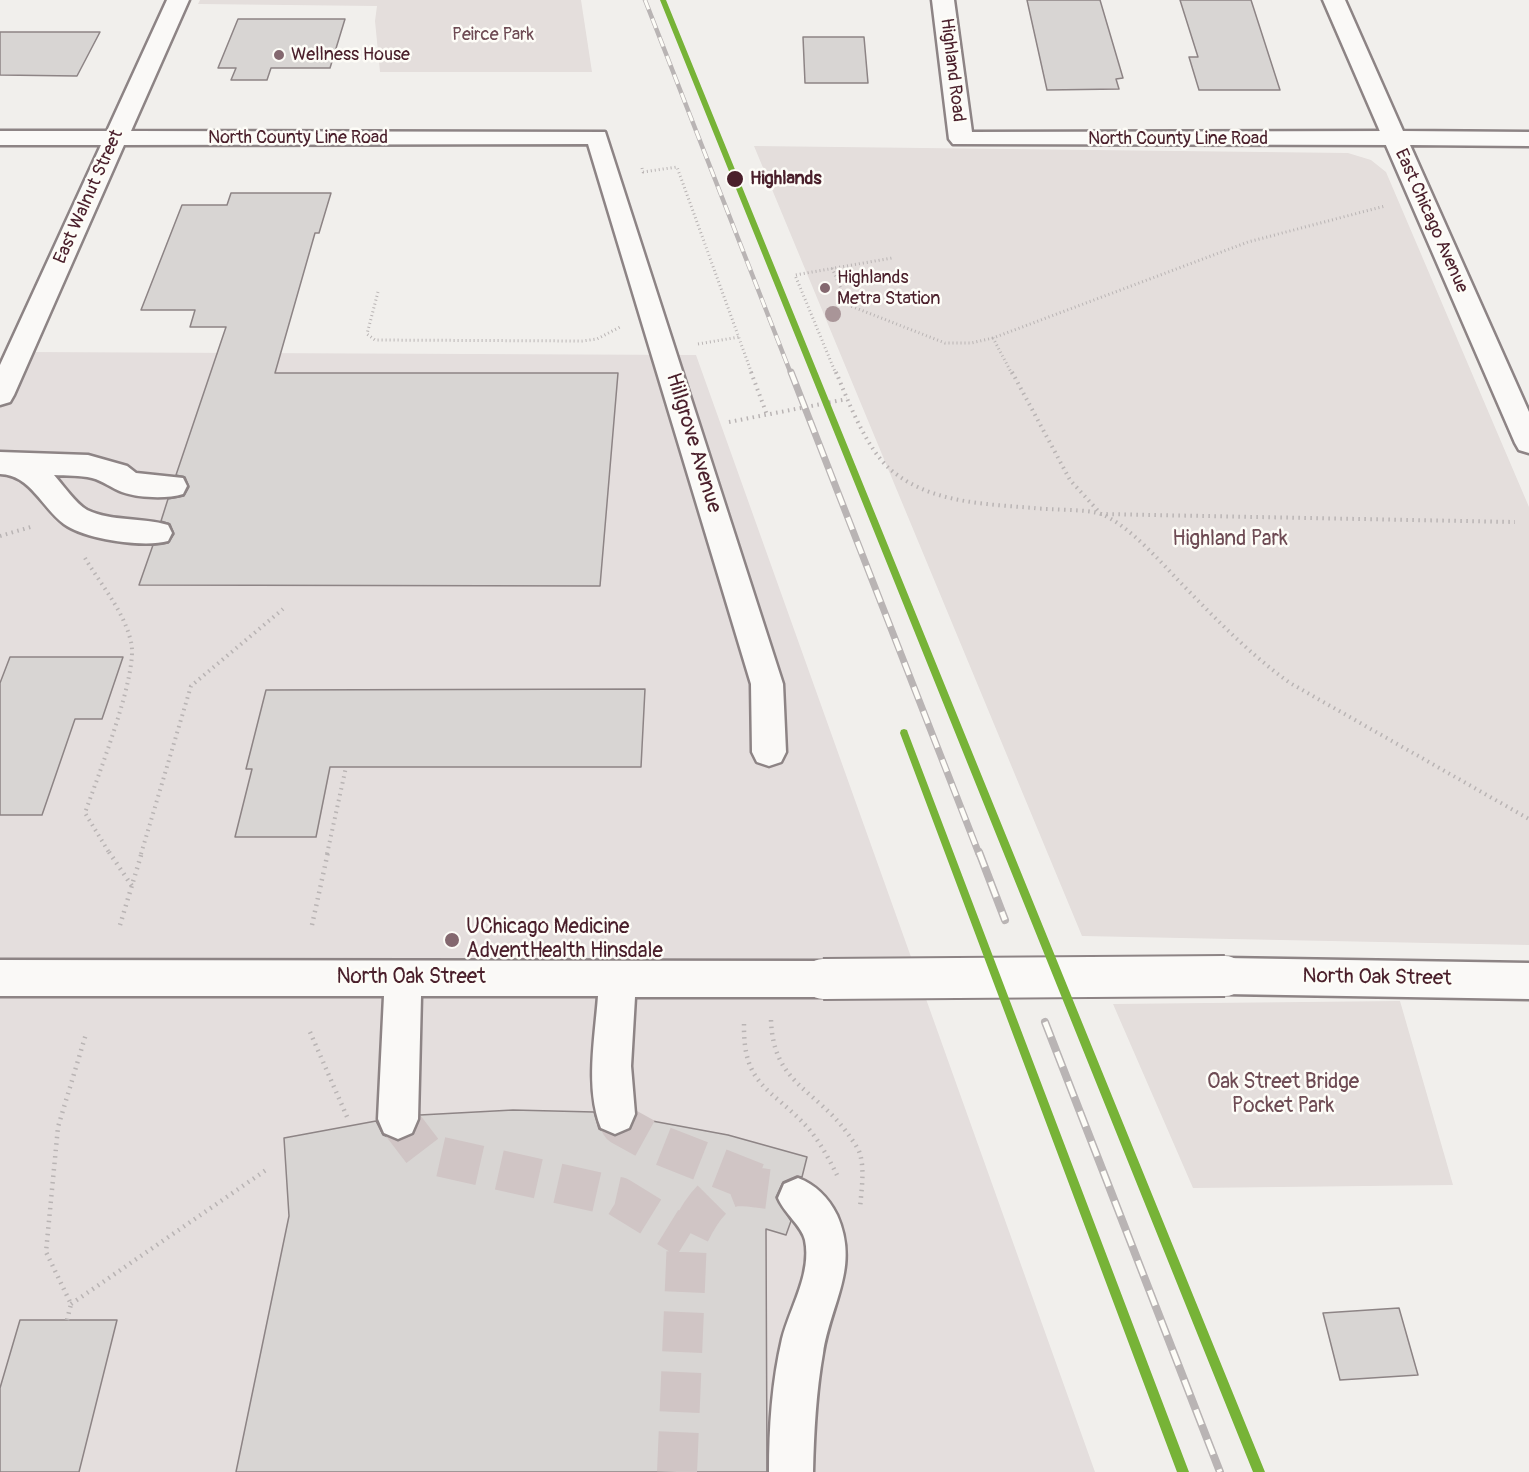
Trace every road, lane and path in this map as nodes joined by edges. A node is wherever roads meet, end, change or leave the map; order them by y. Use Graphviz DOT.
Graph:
graph roads {
  1 [pos="178,0"];
  2 [pos="943,0"];
  3 [pos="1334,0"];
  4 [pos="597,137"];
  5 [pos="0,138"];
  6 [pos="115,138"];
  7 [pos="1394,138"];
  8 [pos="961,139"];
  9 [pos="1529,139"];
  10 [pos="640,163"];
  11 [pos="1385,206"];
  12 [pos="892,258"];
  13 [pos="832,268"];
  14 [pos="378,292"];
  15 [pos="628,325"];
  16 [pos="739,337"];
  17 [pos="993,338"];
  18 [pos="698,344"];
  19 [pos="0,395"];
  20 [pos="846,399"];
  21 [pos="767,415"];
  22 [pos="729,422"];
  23 [pos="1529,443"];
  24 [pos="7,464"];
  25 [pos="129,483"];
  26 [pos="173,486"];
  27 [pos="1101,514"];
  28 [pos="90,522"];
  29 [pos="1515,522"];
  30 [pos="43,527"];
  31 [pos="157,533"];
  32 [pos="0,536"];
  33 [pos="80,550"];
  34 [pos="283,609"];
  35 [pos="769,752"];
  36 [pos="346,767"];
  37 [pos="1529,819"];
  38 [pos="132,886"];
  39 [pos="120,925"];
  40 [pos="312,925"];
  41 [pos="0,978"];
  42 [pos="618,978"];
  43 [pos="403,979"];
  44 [pos="1529,981"];
  45 [pos="771,1020"];
  46 [pos="744,1024"];
  47 [pos="310,1032"];
  48 [pos="86,1034"];
  49 [pos="615,1114"];
  50 [pos="348,1119"];
  51 [pos="398,1119"];
  52 [pos="860,1153"];
  53 [pos="266,1170"];
  54 [pos="840,1183"];
  55 [pos="798,1198"];
  56 [pos="71,1304"];
  57 [pos="67,1320"];
  58 [pos="791,1472"];
  1 -- 6 [label="street, East Walnut Street"];
  2 -- 8 [label="street, Highland Road"];
  3 -- 7 [label="street, East Chicago Avenue"];
  4 -- 6 [label="street, North County Line Road"];
  4 -- 35 [label="street, Hillgrove Avenue"];
  5 -- 6 [label="street, North County Line Road"];
  6 -- 19 [label="street, East Walnut Street"];
  7 -- 8 [label="street, North County Line Road"];
  7 -- 9 [label="street, North County Line Road"];
  7 -- 23 [label="street, East Chicago Avenue"];
  10 -- 16 [label="path"];
  11 -- 17 [label="path"];
  12 -- 13 [label="path"];
  13 -- 17 [label="path"];
  13 -- 20 [label="path"];
  14 -- 15 [label="path"];
  16 -- 18 [label="path"];
  16 -- 21 [label="path"];
  17 -- 27 [label="path"];
  20 -- 21 [label="path"];
  20 -- 27 [label="path"];
  21 -- 22 [label="path"];
  24 -- 25 [label="street"];
  24 -- 28 [label="street"];
  25 -- 26 [label="street"];
  25 -- 28 [label="street"];
  27 -- 29 [label="path"];
  27 -- 37 [label="path"];
  28 -- 31 [label="street"];
  30 -- 32 [label="path"];
  33 -- 38 [label="path"];
  34 -- 38 [label="path"];
  36 -- 40 [label="path"];
  38 -- 39 [label="path"];
  41 -- 43 [label="street, North Oak Street"];
  42 -- 43 [label="street, North Oak Street"];
  42 -- 44 [label="street, North Oak Street, bridge"];
  42 -- 49 [label="street"];
  43 -- 51 [label="street"];
  45 -- 52 [label="path"];
  46 -- 54 [label="path"];
  47 -- 50 [label="path"];
  48 -- 56 [label="path"];
  53 -- 56 [label="path"];
  55 -- 58 [label="street"];
  56 -- 57 [label="path"];
}
